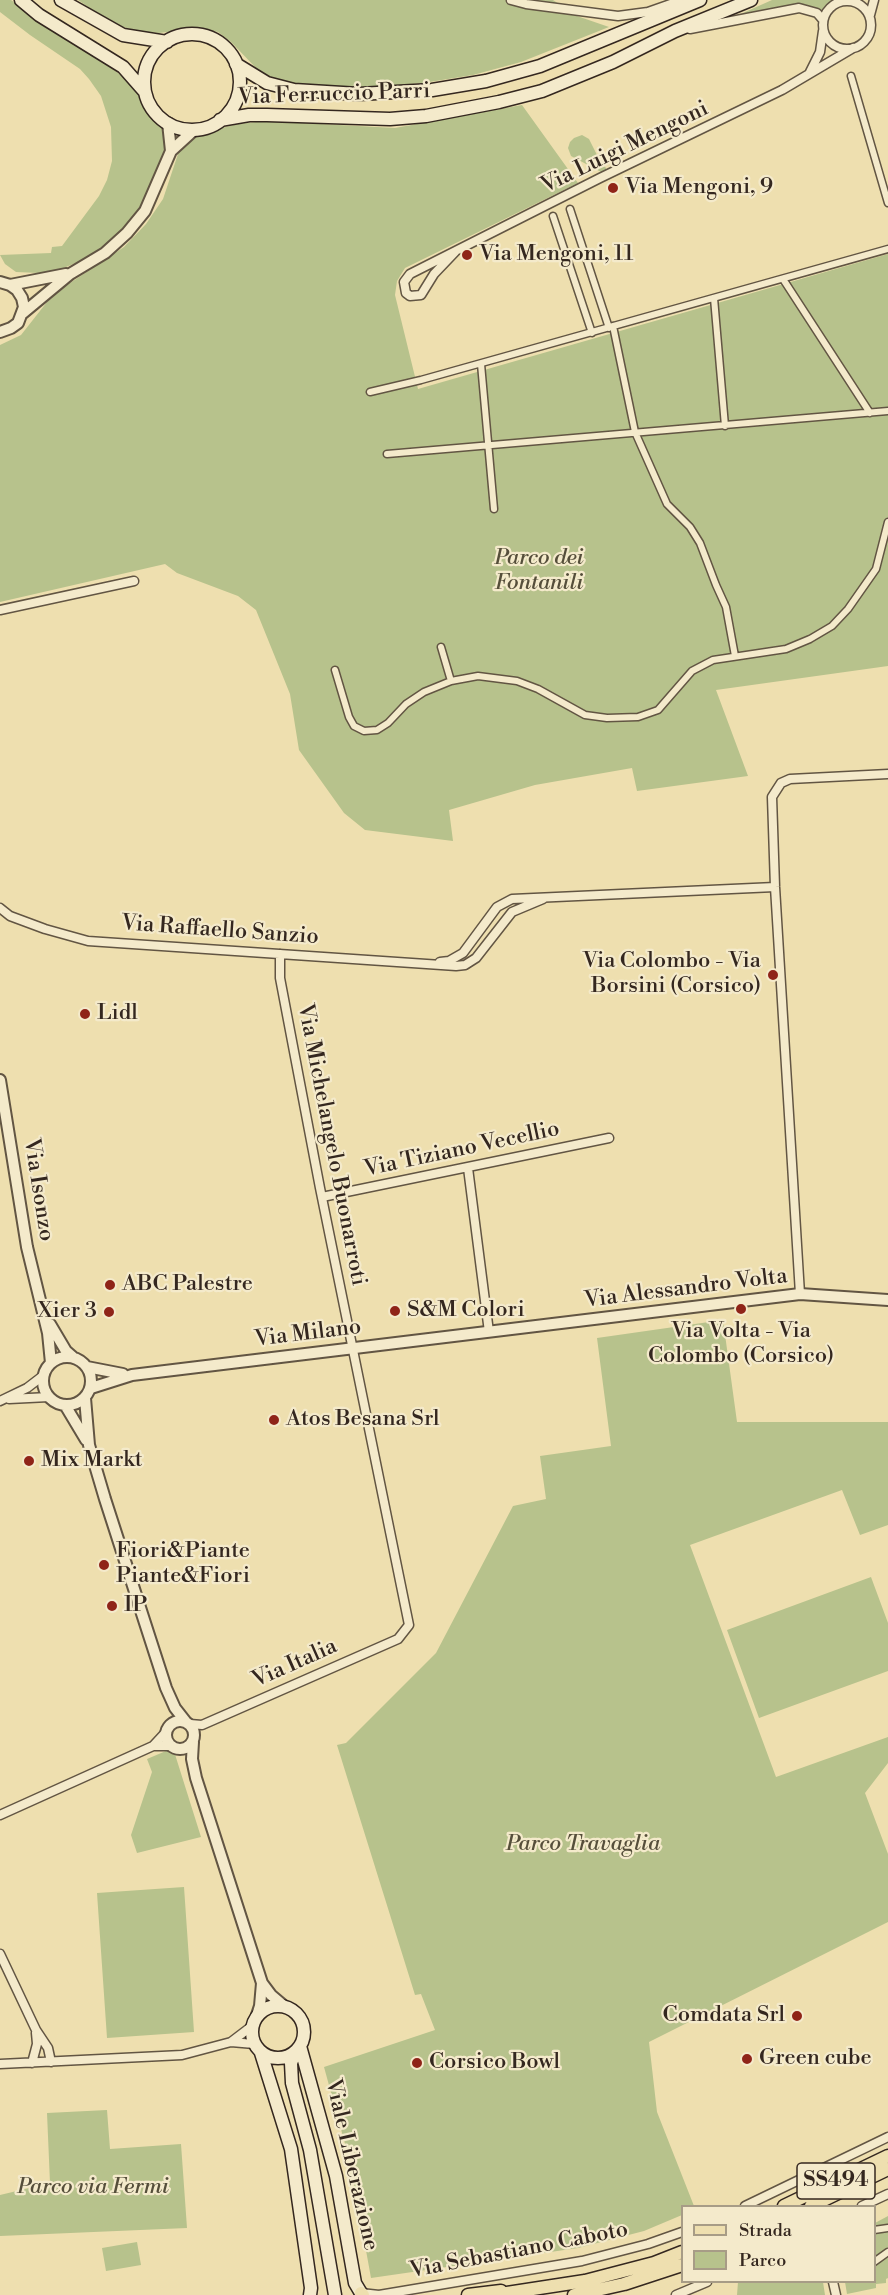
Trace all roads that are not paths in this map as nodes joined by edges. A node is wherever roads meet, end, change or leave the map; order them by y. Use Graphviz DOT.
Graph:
graph roads {
  1 [pos="21,0"];
  2 [pos="61,0"];
  3 [pos="512,0"];
  4 [pos="682,0"];
  5 [pos="700,0"];
  6 [pos="751,0"];
  7 [pos="874,0"];
  8 [pos="859,1"];
  9 [pos="870,15"];
  10 [pos="823,25"];
  11 [pos="675,31"];
  12 [pos="167,42"];
  13 [pos="853,48"];
  14 [pos="236,64"];
  15 [pos="810,73"];
  16 [pos="851,76"];
  17 [pos="145,93"];
  18 [pos="220,120"];
  19 [pos="168,123"];
  20 [pos="194,130"];
  21 [pos="171,151"];
  22 [pos="888,203"];
  23 [pos="570,209"];
  24 [pos="553,216"];
  25 [pos="888,249"];
  26 [pos="455,252"];
  27 [pos="69,274"];
  28 [pos="783,279"];
  29 [pos="5,283"];
  30 [pos="714,298"];
  31 [pos="23,313"];
  32 [pos="611,327"];
  33 [pos="0,332"];
  34 [pos="592,333"];
  35 [pos="481,364"];
  36 [pos="369,392"];
  37 [pos="888,411"];
  38 [pos="870,413"];
  39 [pos="725,426"];
  40 [pos="635,432"];
  41 [pos="489,446"];
  42 [pos="387,454"];
  43 [pos="494,509"];
  44 [pos="888,522"];
  45 [pos="134,581"];
  46 [pos="0,610"];
  47 [pos="441,647"];
  48 [pos="735,656"];
  49 [pos="335,670"];
  50 [pos="451,681"];
  51 [pos="888,774"];
  52 [pos="775,887"];
  53 [pos="543,899"];
  54 [pos="0,908"];
  55 [pos="0,914"];
  56 [pos="10,916"];
  57 [pos="280,954"];
  58 [pos="432,963"];
  59 [pos="0,1080"];
  60 [pos="2,1098"];
  61 [pos="609,1138"];
  62 [pos="468,1168"];
  63 [pos="322,1197"];
  64 [pos="800,1294"];
  65 [pos="888,1300"];
  66 [pos="41,1305"];
  67 [pos="489,1332"];
  68 [pos="353,1348"];
  69 [pos="74,1358"];
  70 [pos="51,1363"];
  71 [pos="87,1367"];
  72 [pos="44,1375"];
  73 [pos="132,1375"];
  74 [pos="88,1393"];
  75 [pos="49,1397"];
  76 [pos="3,1400"];
  77 [pos="65,1405"];
  78 [pos="89,1445"];
  79 [pos="409,1624"];
  80 [pos="166,1688"];
  81 [pos="188,1723"];
  82 [pos="167,1730"];
  83 [pos="193,1742"];
  84 [pos="153,1746"];
  85 [pos="173,1747"];
  86 [pos="196,1778"];
  87 [pos="0,1815"];
  88 [pos="0,1954"];
  89 [pos="262,1983"];
  90 [pos="284,2006"];
  91 [pos="254,2020"];
  92 [pos="36,2030"];
  93 [pos="231,2042"];
  94 [pos="298,2048"];
  95 [pos="262,2052"];
  96 [pos="51,2062"];
  97 [pos="32,2063"];
  98 [pos="0,2064"];
  99 [pos="292,2083"];
  100 [pos="888,2137"];
  101 [pos="888,2156"];
  102 [pos="888,2169"];
  103 [pos="888,2194"];
  104 [pos="747,2205"];
  105 [pos="786,2205"];
  106 [pos="813,2205"];
  107 [pos="864,2205"];
  108 [pos="681,2232"];
  109 [pos="681,2252"];
  110 [pos="681,2265"];
  111 [pos="706,2283"];
  112 [pos="536,2289"];
  113 [pos="362,2294"];
  114 [pos="310,2295"];
  115 [pos="336,2295"];
  116 [pos="468,2295"];
  117 [pos="494,2295"];
  118 [pos="574,2295"];
  119 [pos="676,2295"];
  1 -- 17 [label="main road"];
  2 -- 12 [label="main road, Via Ferruccio Parri"];
  3 -- 4 [label="street"];
  5 -- 14 [label="main road, Via Ferruccio Parri"];
  6 -- 11 [label="main road, Via Ferruccio Parri"];
  7 -- 9 [label="street"];
  8 -- 9 [label="street"];
  8 -- 10 [label="street"];
  9 -- 13 [label="street"];
  10 -- 11 [label="street"];
  10 -- 13 [label="street"];
  10 -- 15 [label="street"];
  11 -- 18 [label="main road, Via Ferruccio Parri"];
  12 -- 14 [label="main road, Via Ferruccio Parri"];
  12 -- 17 [label="main road"];
  13 -- 15 [label="street, Via Luigi Mengoni"];
  14 -- 18 [label="main road, Via Ferruccio Parri"];
  15 -- 26 [label="street, Via Luigi Mengoni"];
  16 -- 22 [label="street"];
  17 -- 19 [label="main road"];
  18 -- 20 [label="main road, Via Ferruccio Parri"];
  19 -- 20 [label="main road"];
  19 -- 21 [label="street"];
  20 -- 21 [label="street"];
  21 -- 27 [label="street"];
  23 -- 32 [label="street"];
  24 -- 34 [label="street"];
  25 -- 28 [label="street"];
  26 -- 26 [label="street, Via Luigi Mengoni"];
  27 -- 29 [label="street"];
  27 -- 31 [label="street"];
  28 -- 30 [label="street"];
  28 -- 38 [label="street"];
  29 -- 31 [label="street"];
  30 -- 32 [label="street"];
  30 -- 39 [label="street"];
  31 -- 33 [label="street"];
  32 -- 34 [label="street"];
  32 -- 40 [label="street"];
  34 -- 35 [label="street"];
  35 -- 36 [label="street"];
  35 -- 41 [label="street"];
  37 -- 38 [label="street"];
  38 -- 39 [label="street"];
  39 -- 40 [label="street"];
  40 -- 41 [label="street"];
  40 -- 48 [label="street"];
  41 -- 42 [label="street"];
  41 -- 43 [label="street"];
  44 -- 48 [label="street"];
  45 -- 46 [label="street"];
  47 -- 50 [label="street"];
  48 -- 50 [label="street"];
  49 -- 50 [label="street"];
  51 -- 52 [label="street"];
  52 -- 53 [label="street"];
  52 -- 64 [label="street"];
  53 -- 58 [label="street"];
  53 -- 58 [label="street, Via Raffaello Sanzio"];
  54 -- 56 [label="street, Via Raffaello Sanzio"];
  55 -- 56 [label="street, Via Raffaello Sanzio"];
  56 -- 57 [label="street, Via Raffaello Sanzio"];
  57 -- 58 [label="street, Via Raffaello Sanzio"];
  57 -- 63 [label="street, Via Michelangelo Buonarroti"];
  59 -- 60 [label="street, Via Isonzo"];
  60 -- 66 [label="street, Via Isonzo"];
  61 -- 62 [label="street, Via Tiziano Vecellio"];
  62 -- 63 [label="street, Via Tiziano Vecellio"];
  62 -- 67 [label="street"];
  63 -- 68 [label="street, Via Michelangelo Buonarroti"];
  64 -- 65 [label="street, Via Alessandro Volta"];
  64 -- 67 [label="street, Via Alessandro Volta"];
  66 -- 69 [label="street, Via Isonzo"];
  66 -- 70 [label="street, Via Isonzo"];
  67 -- 68 [label="street, Via Milano"];
  68 -- 73 [label="street, Via Milano"];
  68 -- 79 [label="street, Via Michelangelo Buonarroti"];
  69 -- 70 [label="street"];
  69 -- 71 [label="street"];
  70 -- 72 [label="street"];
  71 -- 73 [label="street, Via Milano"];
  71 -- 74 [label="street"];
  72 -- 75 [label="street"];
  72 -- 76 [label="street"];
  73 -- 74 [label="street, Via Milano"];
  74 -- 77 [label="street"];
  74 -- 78 [label="street"];
  75 -- 76 [label="street"];
  75 -- 77 [label="street"];
  77 -- 78 [label="street"];
  78 -- 80 [label="street"];
  79 -- 81 [label="street, Via Italia"];
  80 -- 81 [label="street"];
  80 -- 82 [label="street"];
  81 -- 82 [label="street"];
  81 -- 83 [label="street"];
  82 -- 84 [label="street"];
  82 -- 85 [label="street"];
  83 -- 85 [label="street"];
  83 -- 86 [label="street"];
  84 -- 85 [label="street"];
  84 -- 87 [label="street"];
  85 -- 86 [label="street"];
  86 -- 89 [label="street"];
  88 -- 92 [label="street"];
  89 -- 90 [label="street"];
  89 -- 91 [label="street"];
  90 -- 91 [label="main road"];
  90 -- 94 [label="main road"];
  91 -- 93 [label="street"];
  91 -- 95 [label="main road"];
  92 -- 96 [label="street"];
  92 -- 97 [label="street"];
  93 -- 95 [label="street"];
  93 -- 96 [label="street"];
  94 -- 95 [label="main road"];
  94 -- 99 [label="main road, Viale Liberazione"];
  94 -- 113 [label="main road, Viale Liberazione"];
  95 -- 99 [label="main road, Viale Liberazione"];
  95 -- 114 [label="main road"];
  96 -- 97 [label="street"];
  97 -- 98 [label="street"];
  99 -- 115 [label="main road, Viale Liberazione"];
  100 -- 104 [label="street"];
  101 -- 105 [label="main road, SS494"];
  102 -- 106 [label="main road, SS494"];
  103 -- 107 [label="street"];
  108 -- 113 [label="street, Via Sebastiano Caboto"];
  109 -- 112 [label="main road"];
  110 -- 118 [label="main road"];
  111 -- 119 [label="street"];
  112 -- 116 [label="main road"];
  112 -- 117 [label="main road"];
}
